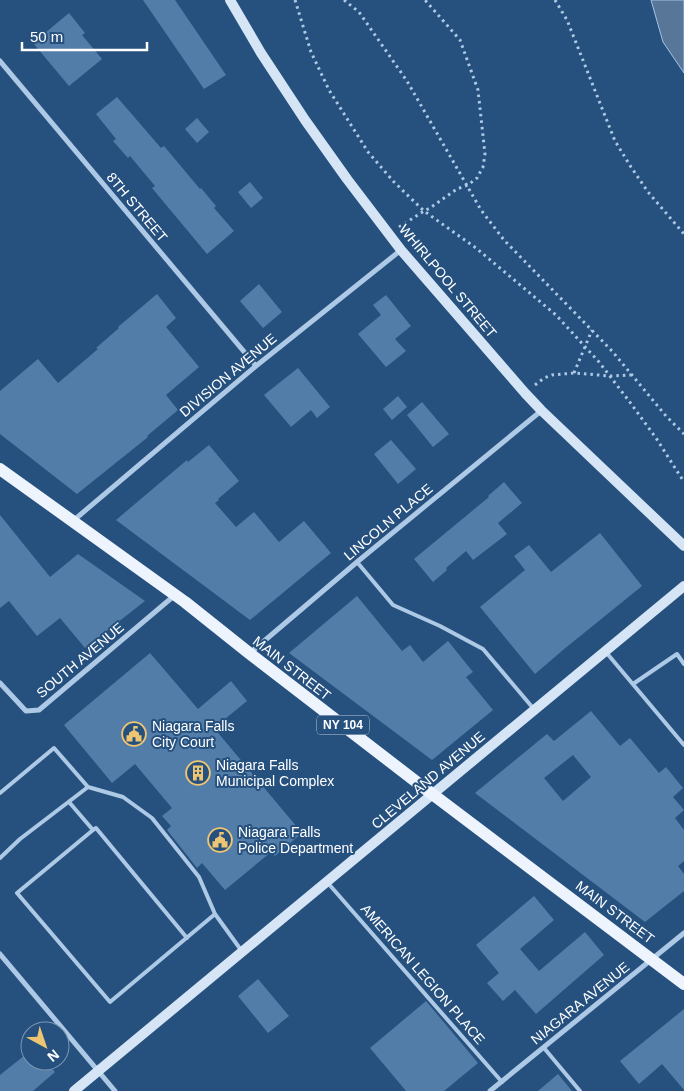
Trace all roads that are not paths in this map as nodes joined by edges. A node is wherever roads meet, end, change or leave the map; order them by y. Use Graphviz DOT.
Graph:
graph roads {
  1 [pos="230,0"];
  2 [pos="0,61"];
  3 [pos="401,250"];
  4 [pos="256,366"];
  5 [pos="541,410"];
  6 [pos="0,469"];
  7 [pos="72,521"];
  8 [pos="684,546"];
  9 [pos="357,562"];
  10 [pos="684,586"];
  11 [pos="176,595"];
  12 [pos="606,651"];
  13 [pos="249,653"];
  14 [pos="684,664"];
  15 [pos="633,684"];
  16 [pos="1,686"];
  17 [pos="534,710"];
  18 [pos="684,745"];
  19 [pos="88,787"];
  20 [pos="0,793"];
  21 [pos="433,794"];
  22 [pos="69,802"];
  23 [pos="93,830"];
  24 [pos="0,858"];
  25 [pos="326,882"];
  26 [pos="215,914"];
  27 [pos="684,933"];
  28 [pos="187,938"];
  29 [pos="243,952"];
  30 [pos="0,954"];
  31 [pos="652,959"];
  32 [pos="684,984"];
  33 [pos="544,1048"];
  34 [pos="98,1072"];
  35 [pos="502,1082"];
  36 [pos="74,1091"];
  37 [pos="115,1091"];
  38 [pos="490,1091"];
  39 [pos="580,1091"];
  1 -- 3 [label="main road, WHIRLPOOL STREET"];
  2 -- 4 [label="street, 8TH STREET"];
  3 -- 4 [label="street, DIVISION AVENUE"];
  3 -- 5 [label="main road, WHIRLPOOL STREET"];
  4 -- 7 [label="street, DIVISION AVENUE"];
  5 -- 8 [label="main road, WHIRLPOOL STREET"];
  5 -- 9 [label="street, LINCOLN PLACE"];
  6 -- 7 [label="main road, MAIN STREET / NY 104"];
  7 -- 11 [label="main road, MAIN STREET / NY 104"];
  9 -- 13 [label="street, LINCOLN PLACE"];
  9 -- 17 [label="lane"];
  10 -- 12 [label="main road, CLEVELAND AVENUE"];
  11 -- 13 [label="main road, MAIN STREET / NY 104"];
  11 -- 16 [label="street, SOUTH AVENUE"];
  12 -- 15 [label="lane"];
  12 -- 17 [label="main road, CLEVELAND AVENUE"];
  13 -- 21 [label="main road, MAIN STREET / NY 104"];
  14 -- 15 [label="lane"];
  15 -- 18 [label="lane"];
  17 -- 21 [label="main road, CLEVELAND AVENUE"];
  19 -- 20 [label="lane"];
  19 -- 22 [label="lane"];
  19 -- 26 [label="lane"];
  21 -- 25 [label="main road, CLEVELAND AVENUE"];
  21 -- 31 [label="main road, MAIN STREET / NY 104"];
  22 -- 23 [label="lane"];
  22 -- 24 [label="lane"];
  23 -- 28 [label="lane"];
  23 -- 28 [label="lane"];
  25 -- 29 [label="main road, CLEVELAND AVENUE"];
  25 -- 35 [label="lane, AMERICAN LEGION PLACE"];
  26 -- 28 [label="lane"];
  26 -- 29 [label="lane"];
  27 -- 31 [label="street, NIAGARA AVENUE"];
  29 -- 34 [label="main road, CLEVELAND AVENUE"];
  30 -- 34 [label="street"];
  31 -- 32 [label="main road, MAIN STREET / NY 104"];
  31 -- 33 [label="street, NIAGARA AVENUE"];
  33 -- 35 [label="street, NIAGARA AVENUE"];
  33 -- 39 [label="lane"];
  34 -- 36 [label="main road, CLEVELAND AVENUE"];
  34 -- 37 [label="street"];
  35 -- 38 [label="street, NIAGARA AVENUE"];
}
